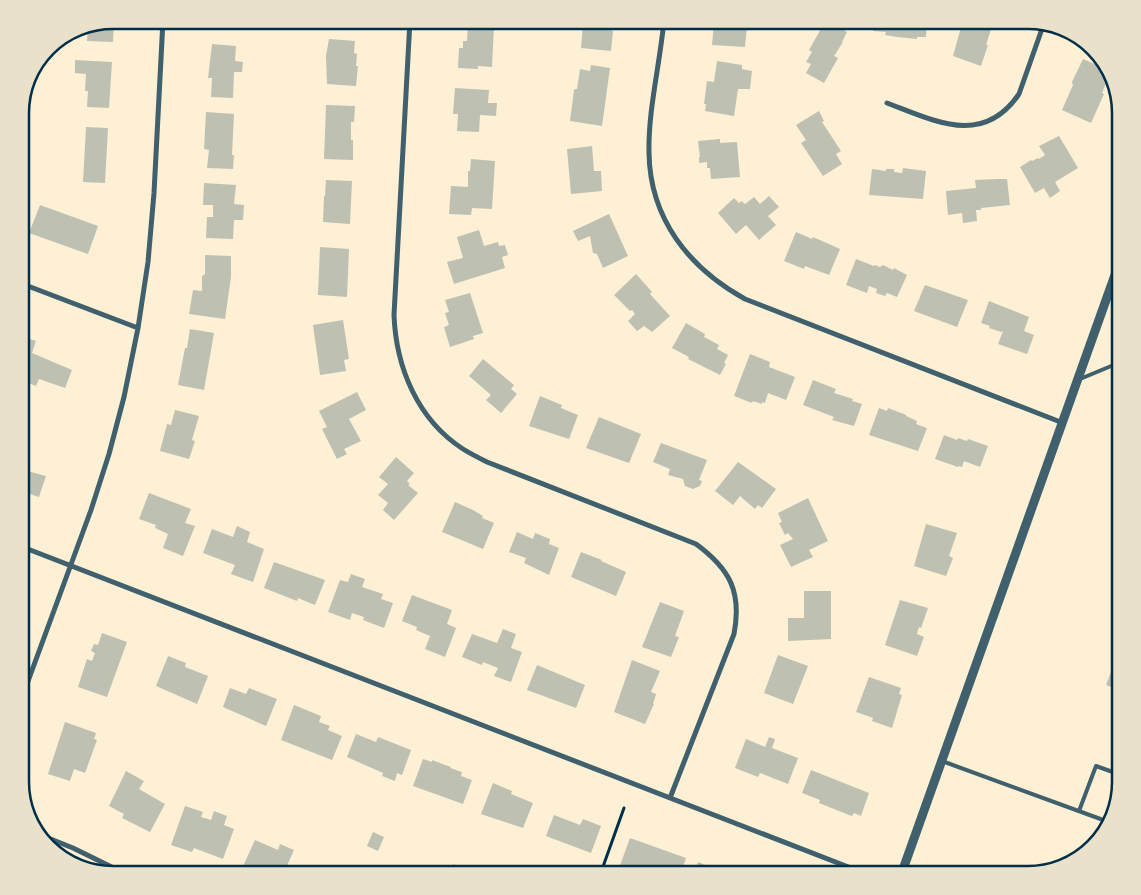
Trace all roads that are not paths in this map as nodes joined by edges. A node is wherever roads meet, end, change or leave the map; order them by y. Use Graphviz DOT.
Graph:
graph roads {
  1 [pos="163,29"];
  2 [pos="410,29"];
  3 [pos="663,29"];
  4 [pos="1043,30"];
  5 [pos="887,103"];
  6 [pos="1112,284"];
  7 [pos="29,286"];
  8 [pos="138,328"];
  9 [pos="1112,366"];
  10 [pos="1078,380"];
  11 [pos="1063,423"];
  12 [pos="29,549"];
  13 [pos="70,565"];
  14 [pos="29,679"];
  15 [pos="942,761"];
  16 [pos="1112,772"];
  17 [pos="670,798"];
  18 [pos="1079,812"];
  19 [pos="1103,820"];
  20 [pos="52,840"];
  21 [pos="110,866"];
  22 [pos="846,866"];
  23 [pos="904,866"];
  1 -- 8 [label="street"];
  2 -- 17 [label="street"];
  3 -- 11 [label="street"];
  4 -- 5 [label="street"];
  6 -- 10 [label="street"];
  7 -- 8 [label="street"];
  8 -- 13 [label="street"];
  9 -- 10 [label="lane"];
  10 -- 11 [label="street"];
  11 -- 15 [label="street"];
  12 -- 13 [label="street"];
  13 -- 14 [label="street"];
  13 -- 17 [label="street"];
  15 -- 18 [label="lane"];
  15 -- 23 [label="street"];
  16 -- 18 [label="lane"];
  17 -- 22 [label="street"];
  18 -- 19 [label="lane"];
  20 -- 21 [label="street"];
}
